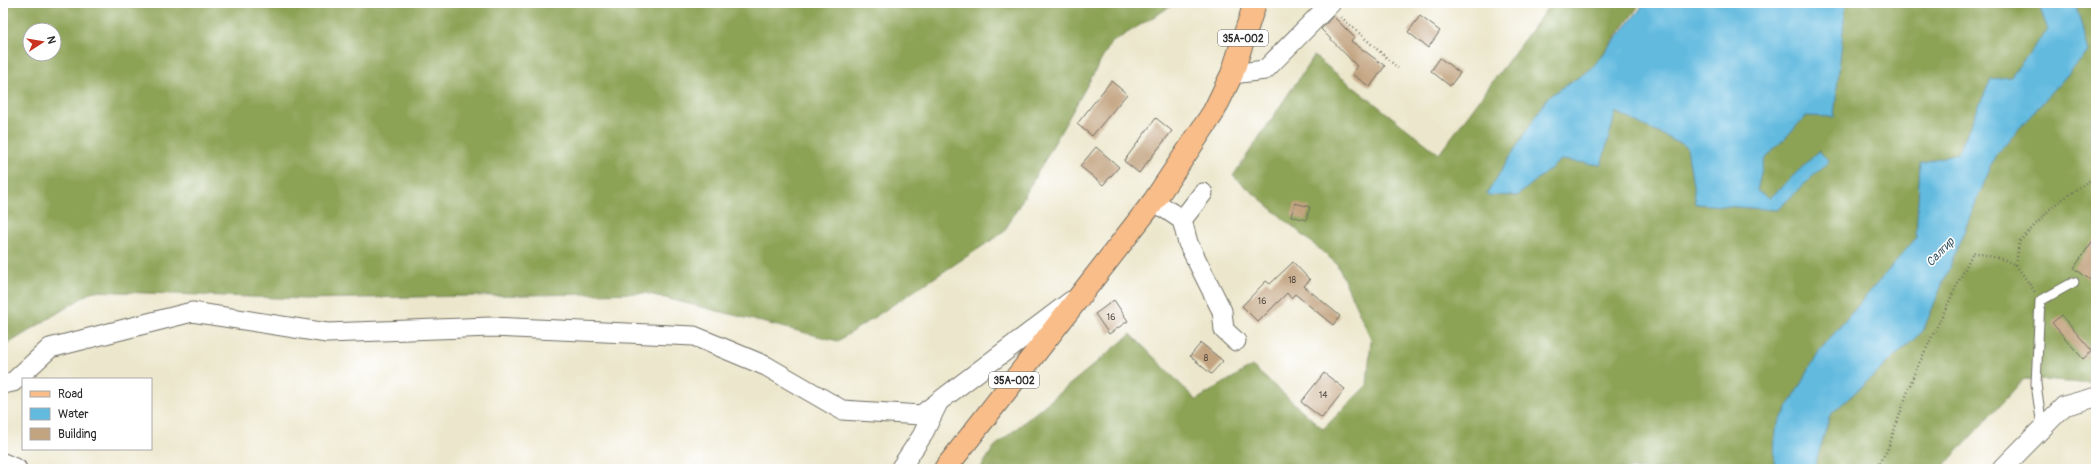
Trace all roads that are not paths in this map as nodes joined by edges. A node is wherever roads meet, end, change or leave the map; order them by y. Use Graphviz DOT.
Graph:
graph roads {
  1 [pos="1255,3"];
  2 [pos="1330,4"];
  3 [pos="1232,74"];
  4 [pos="1203,193"];
  5 [pos="1154,201"];
  6 [pos="1182,220"];
  7 [pos="2074,282"];
  8 [pos="1083,292"];
  9 [pos="1236,341"];
  10 [pos="3,384"];
  11 [pos="2096,397"];
  12 [pos="938,402"];
  13 [pos="2042,429"];
  14 [pos="3,463"];
  15 [pos="17,469"];
  16 [pos="900,469"];
  17 [pos="945,469"];
  18 [pos="2002,469"];
  1 -- 3 [label="main road, 35А-002"];
  2 -- 3 [label="street"];
  3 -- 5 [label="main road, 35А-002"];
  4 -- 6 [label="street"];
  5 -- 6 [label="street"];
  5 -- 8 [label="main road, 35А-002"];
  6 -- 9 [label="street"];
  7 -- 13 [label="lane"];
  8 -- 12 [label="street"];
  8 -- 17 [label="main road, 35А-002"];
  10 -- 12 [label="street"];
  11 -- 13 [label="street"];
  12 -- 16 [label="street"];
  13 -- 18 [label="street"];
  14 -- 15 [label="street"];
}
